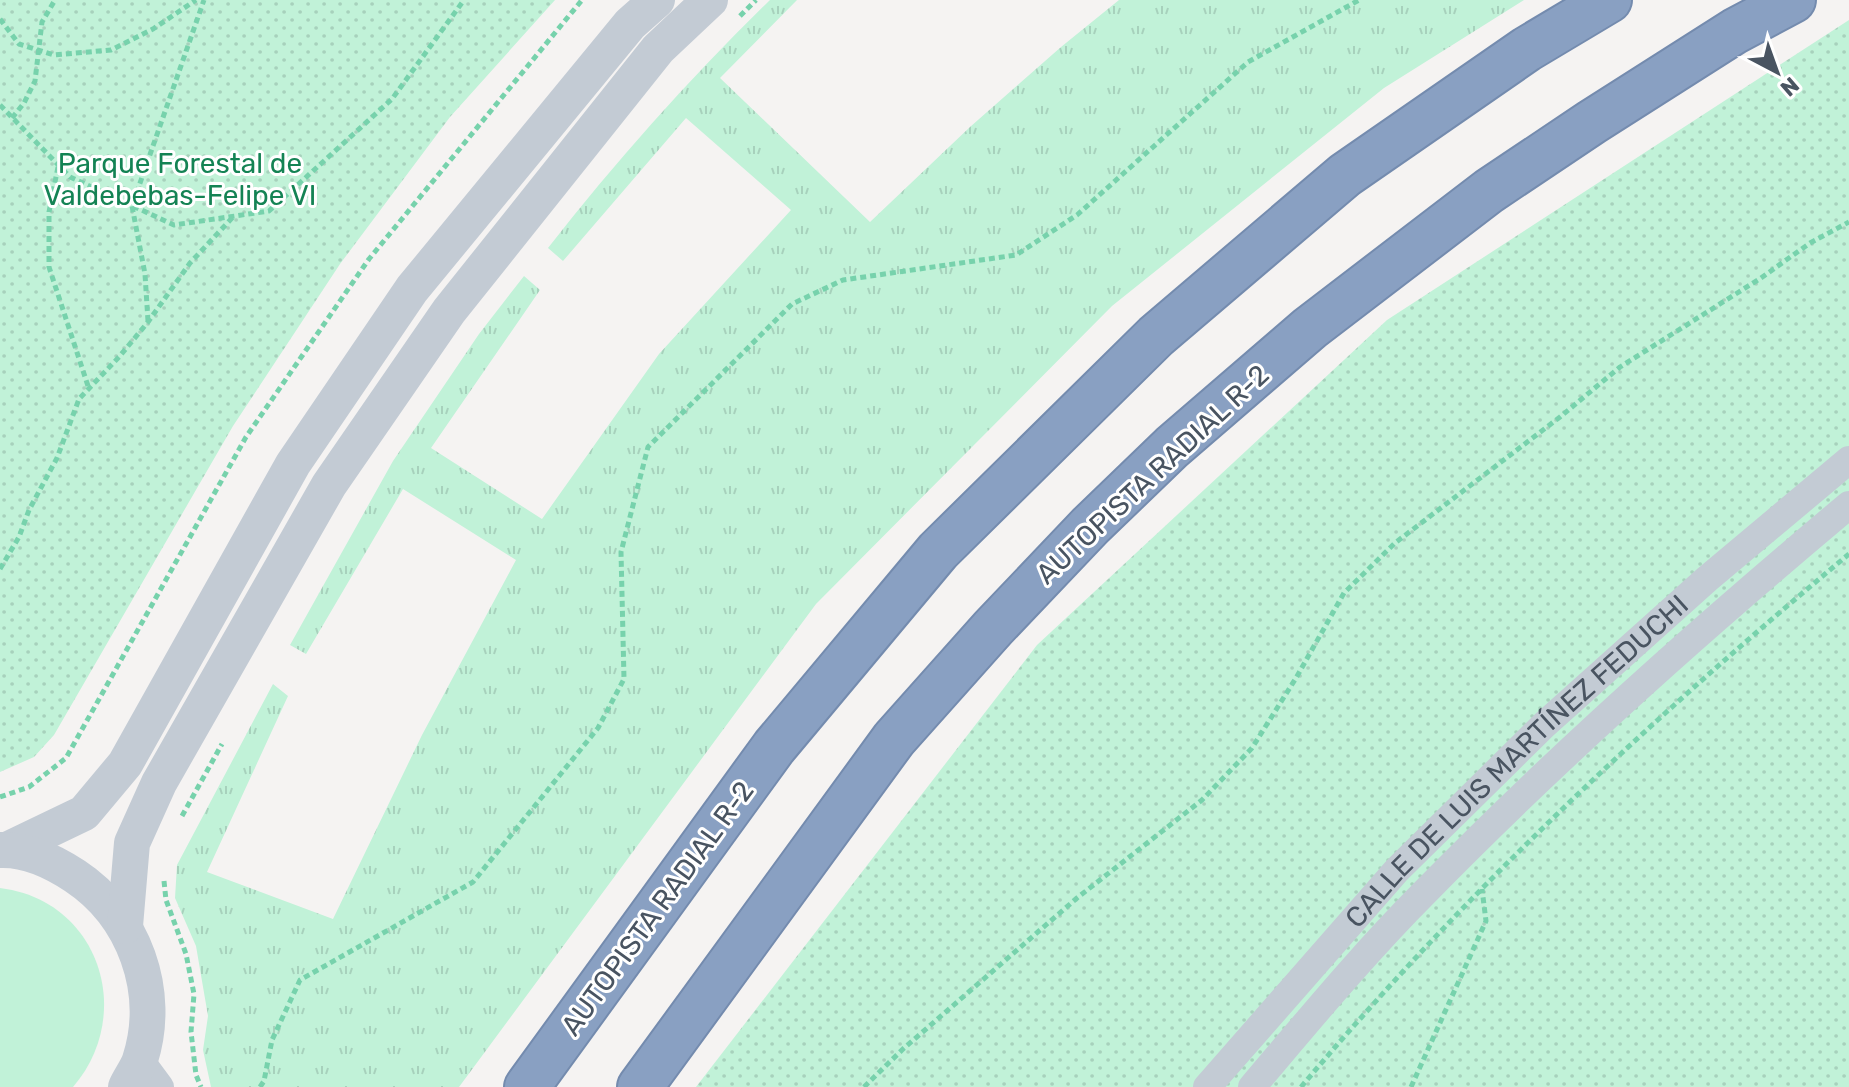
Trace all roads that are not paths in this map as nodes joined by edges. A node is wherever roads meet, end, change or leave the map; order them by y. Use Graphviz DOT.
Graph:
graph roads {
  1 [pos="657,0"];
  2 [pos="1609,0"];
  3 [pos="1793,0"];
  4 [pos="723,10"];
  5 [pos="1849,460"];
  6 [pos="1849,505"];
  7 [pos="4,850"];
  8 [pos="125,926"];
  9 [pos="142,1078"];
  10 [pos="527,1087"];
  11 [pos="640,1087"];
  12 [pos="1207,1087"];
  13 [pos="1252,1087"];
  1 -- 7 [label="street"];
  2 -- 10 [label="highway, AUTOPISTA RADIAL R-2"];
  3 -- 11 [label="highway, AUTOPISTA RADIAL R-2"];
  4 -- 8 [label="street"];
  5 -- 12 [label="street, CALLE DE LUIS MARTÍNEZ FEDUCHI"];
  6 -- 13 [label="street, CALLE DE LUIS MARTÍNEZ FEDUCHI"];
  7 -- 8 [label="street"];
  8 -- 9 [label="street"];
}
